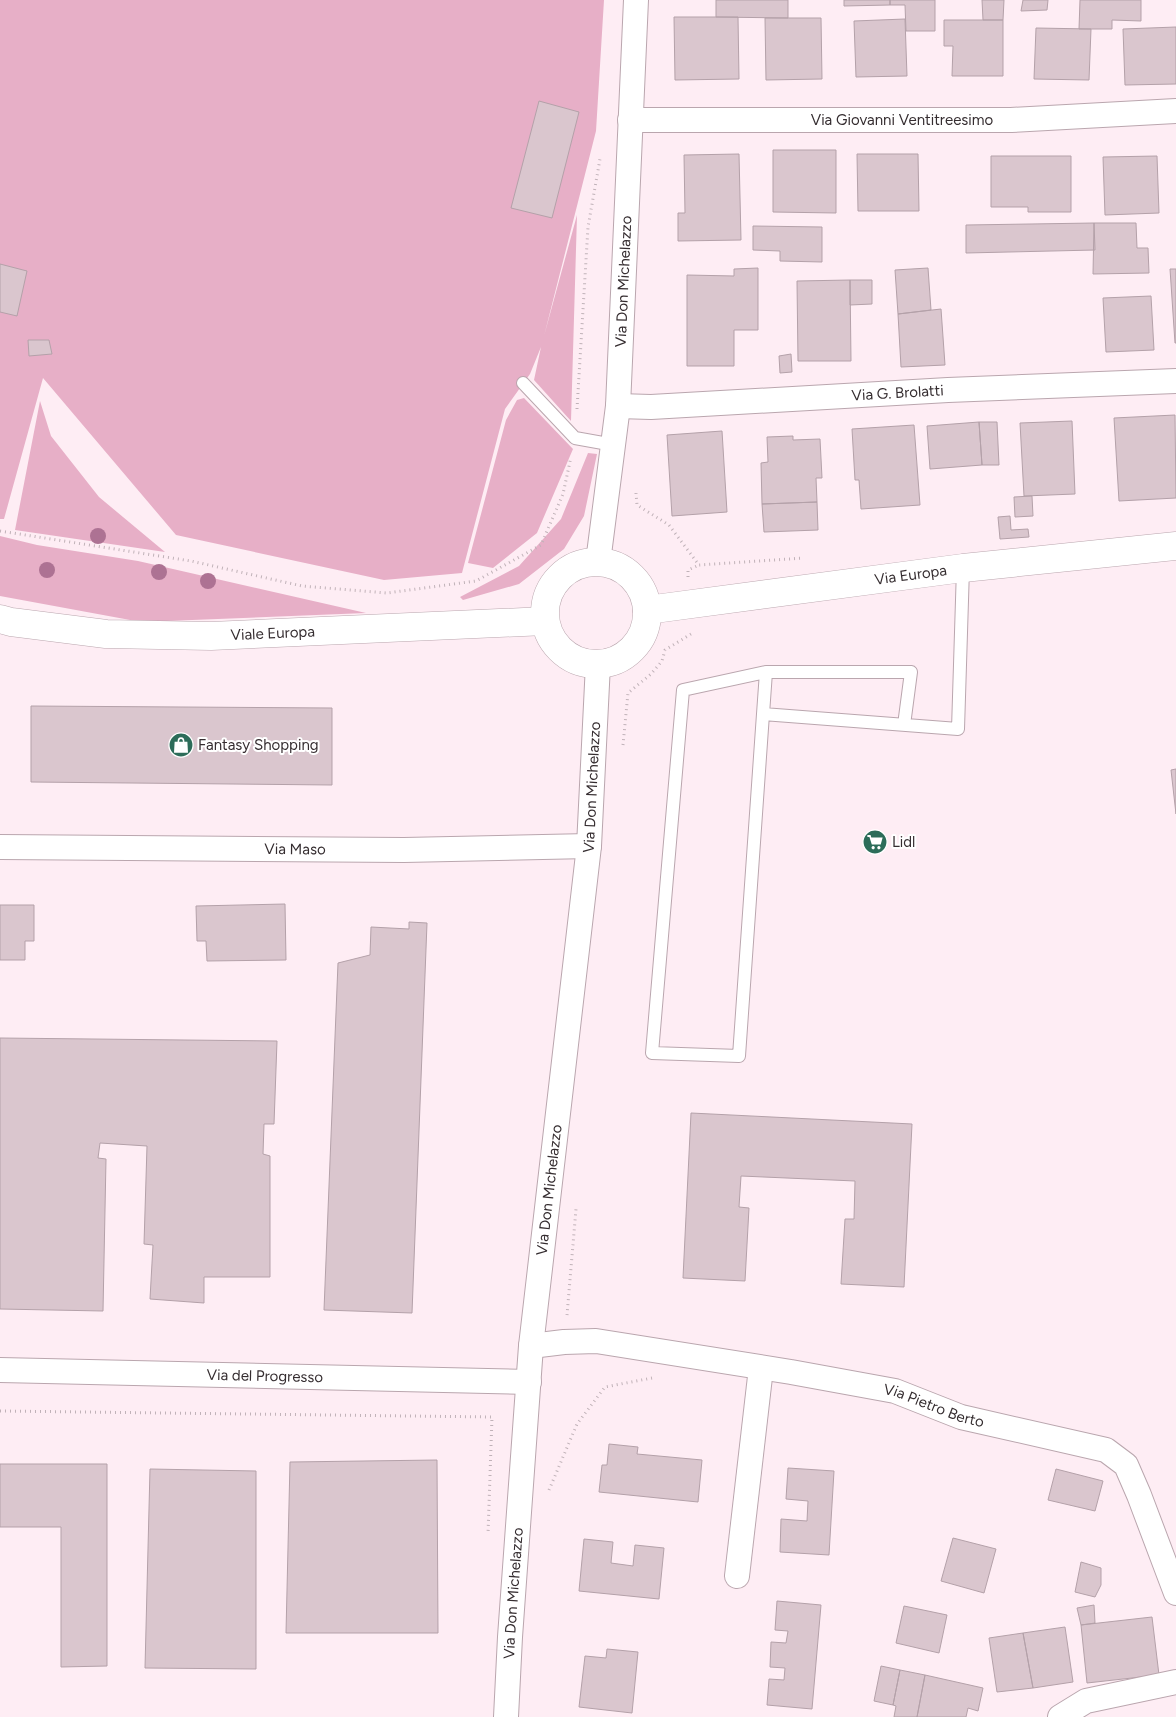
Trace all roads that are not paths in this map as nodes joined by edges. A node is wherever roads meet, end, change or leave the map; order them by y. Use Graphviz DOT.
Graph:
graph roads {
  1 [pos="636,0"];
  2 [pos="1176,111"];
  3 [pos="630,120"];
  4 [pos="1176,381"];
  5 [pos="523,384"];
  6 [pos="618,406"];
  7 [pos="614,445"];
  8 [pos="1176,546"];
  9 [pos="598,562"];
  10 [pos="962,568"];
  11 [pos="647,610"];
  12 [pos="0,619"];
  13 [pos="546,621"];
  14 [pos="598,664"];
  15 [pos="766,672"];
  16 [pos="763,714"];
  17 [pos="904,725"];
  18 [pos="589,846"];
  19 [pos="0,847"];
  20 [pos="531,1346"];
  21 [pos="761,1368"];
  22 [pos="0,1370"];
  23 [pos="529,1382"];
  24 [pos="737,1576"];
  25 [pos="1176,1593"];
  26 [pos="1176,1682"];
  27 [pos="506,1717"];
  28 [pos="1060,1717"];
  1 -- 3 [label="street, Via Don Michelazzo"];
  2 -- 3 [label="street, Via Giovanni Ventitreesimo"];
  3 -- 6 [label="street, Via Don Michelazzo"];
  4 -- 6 [label="street, Via G. Brolatti"];
  5 -- 7 [label="lane"];
  6 -- 7 [label="street, Via Don Michelazzo"];
  7 -- 9 [label="street, Via Don Michelazzo"];
  8 -- 10 [label="main road, Via Europa"];
  9 -- 11 [label="main road"];
  9 -- 13 [label="main road"];
  10 -- 11 [label="main road, Via Europa"];
  10 -- 17 [label="lane"];
  11 -- 14 [label="main road"];
  12 -- 13 [label="main road, Viale Europa"];
  13 -- 14 [label="main road"];
  14 -- 18 [label="street, Via Don Michelazzo"];
  15 -- 16 [label="lane"];
  15 -- 16 [label="lane"];
  15 -- 17 [label="lane"];
  16 -- 17 [label="lane"];
  18 -- 19 [label="street, Via Maso"];
  18 -- 20 [label="street, Via Don Michelazzo"];
  20 -- 21 [label="street, Via Pietro Berto"];
  20 -- 23 [label="street, Via Don Michelazzo"];
  21 -- 24 [label="street"];
  21 -- 25 [label="street, Via Pietro Berto"];
  22 -- 23 [label="street, Via del Progresso"];
  23 -- 27 [label="street, Via Don Michelazzo"];
  26 -- 28 [label="street"];
}
